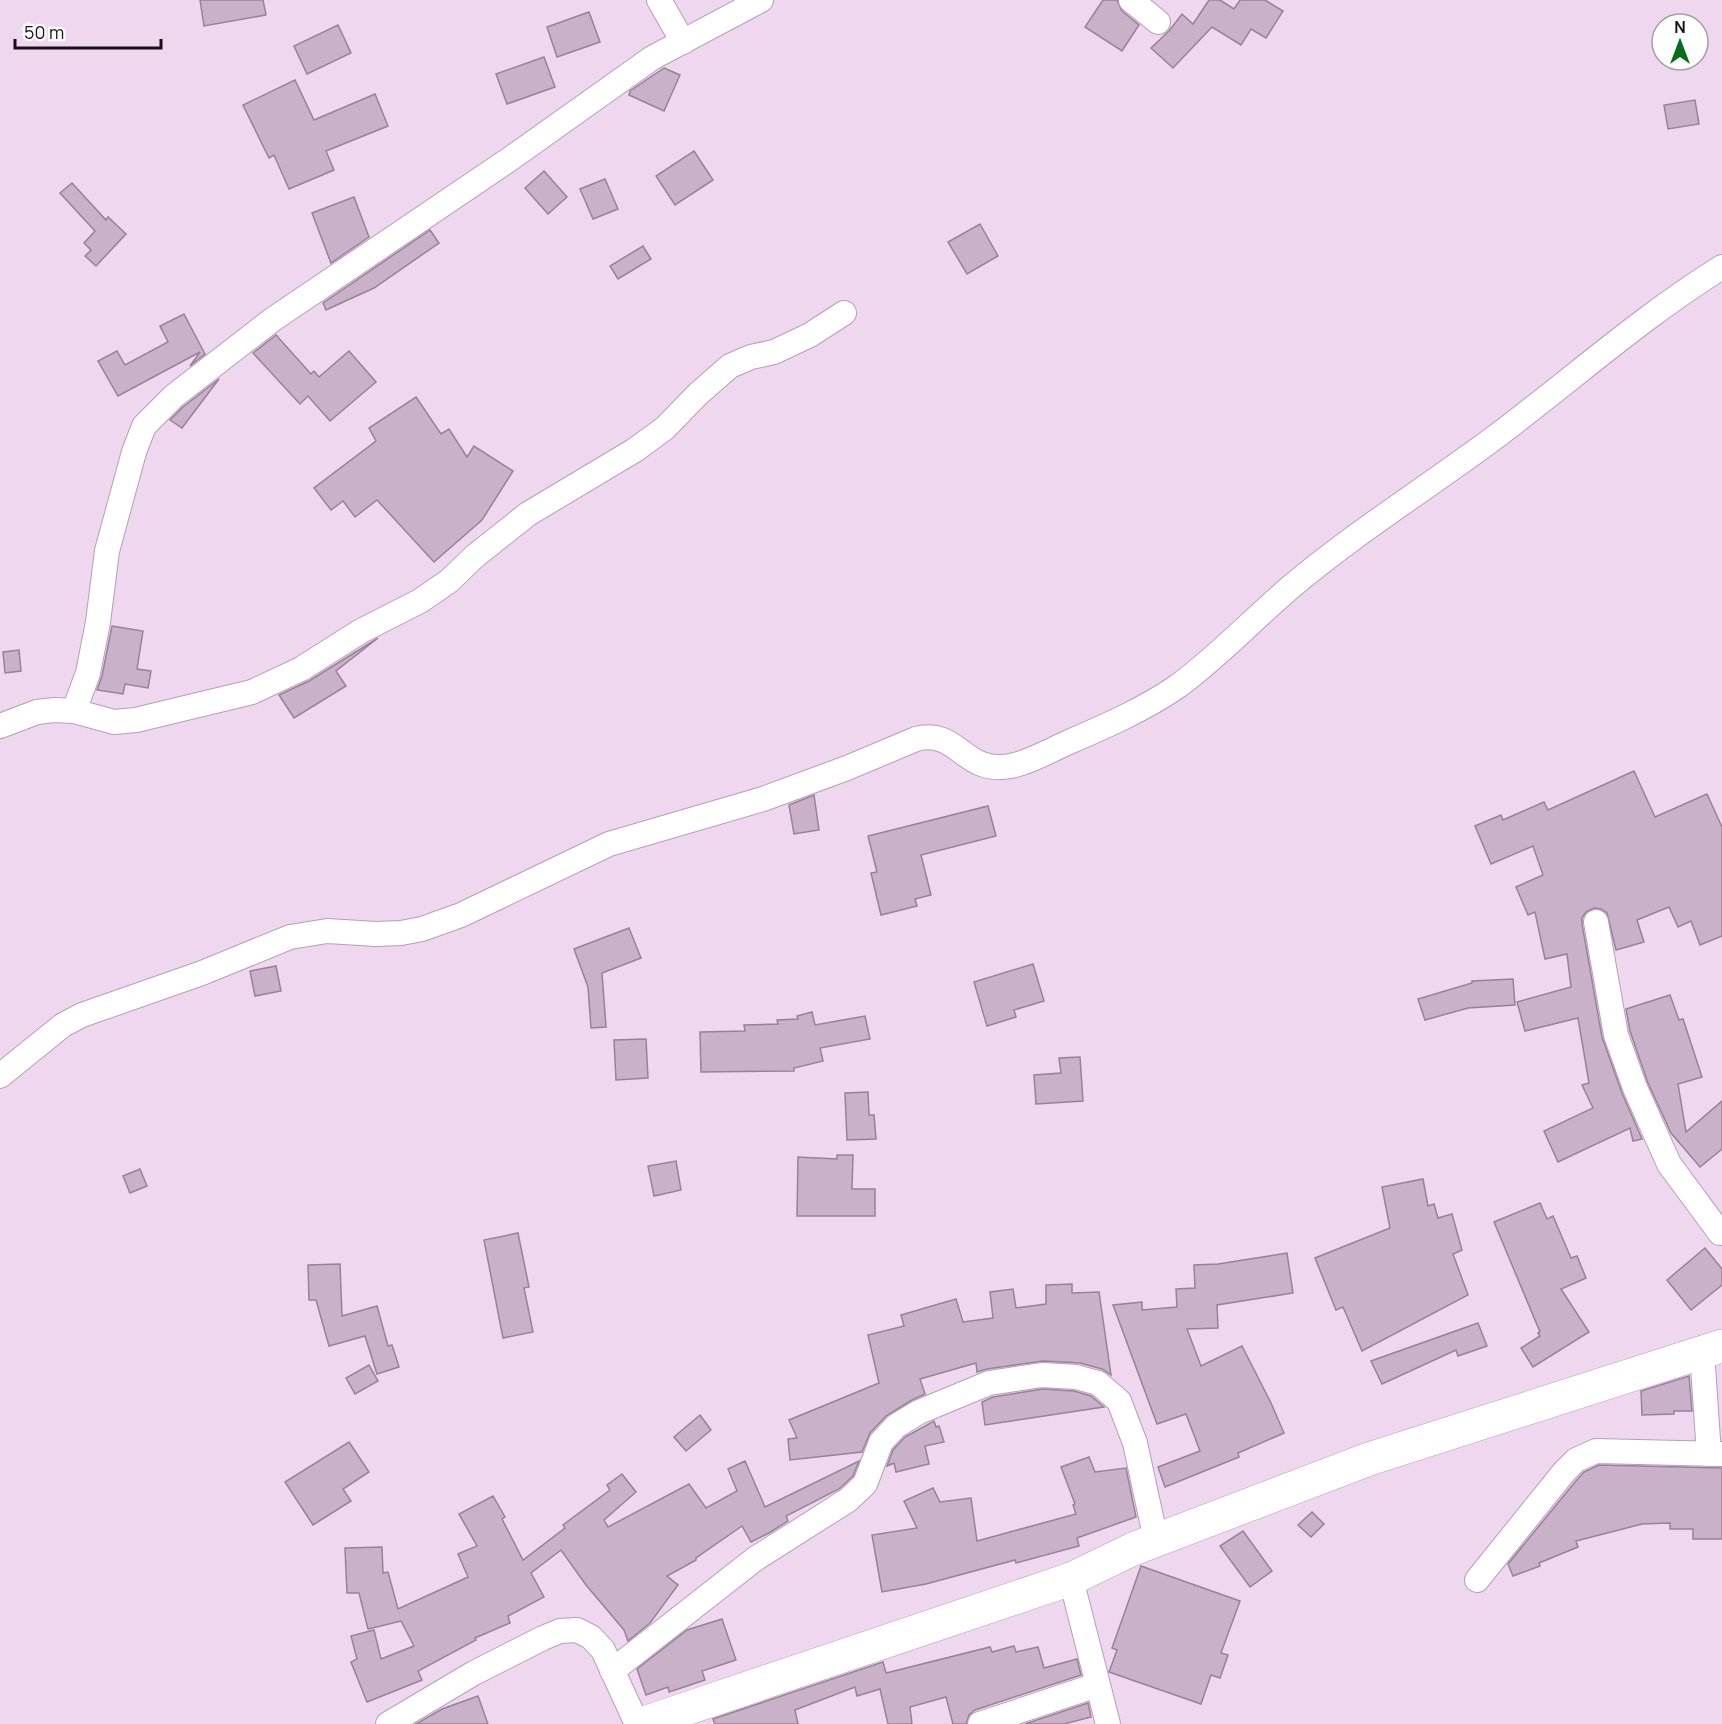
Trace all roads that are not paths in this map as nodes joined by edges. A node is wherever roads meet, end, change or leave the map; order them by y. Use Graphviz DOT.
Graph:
graph roads {
  1 [pos="658,0"];
  2 [pos="761,0"];
  3 [pos="1131,0"];
  4 [pos="1158,22"];
  5 [pos="682,42"];
  6 [pos="1722,267"];
  7 [pos="844,313"];
  8 [pos="74,711"];
  9 [pos="0,726"];
  10 [pos="1596,922"];
  11 [pos="0,1076"];
  12 [pos="1721,1237"];
  13 [pos="1712,1349"];
  14 [pos="1715,1454"];
  15 [pos="1156,1540"];
  16 [pos="1071,1579"];
  17 [pos="1477,1580"];
  18 [pos="612,1671"];
  19 [pos="1097,1685"];
  20 [pos="388,1724"];
  21 [pos="639,1724"];
  22 [pos="980,1724"];
  23 [pos="1108,1724"];
  1 -- 5 [label="street"];
  2 -- 5 [label="street"];
  3 -- 4 [label="street"];
  5 -- 8 [label="street"];
  6 -- 11 [label="street"];
  7 -- 8 [label="street"];
  8 -- 9 [label="street"];
  10 -- 12 [label="street"];
  13 -- 14 [label="street"];
  13 -- 15 [label="main road"];
  14 -- 17 [label="street"];
  15 -- 16 [label="main road"];
  15 -- 18 [label="street"];
  16 -- 19 [label="street"];
  16 -- 21 [label="main road"];
  18 -- 20 [label="street"];
  18 -- 21 [label="street"];
  19 -- 22 [label="street"];
  19 -- 23 [label="street"];
}
